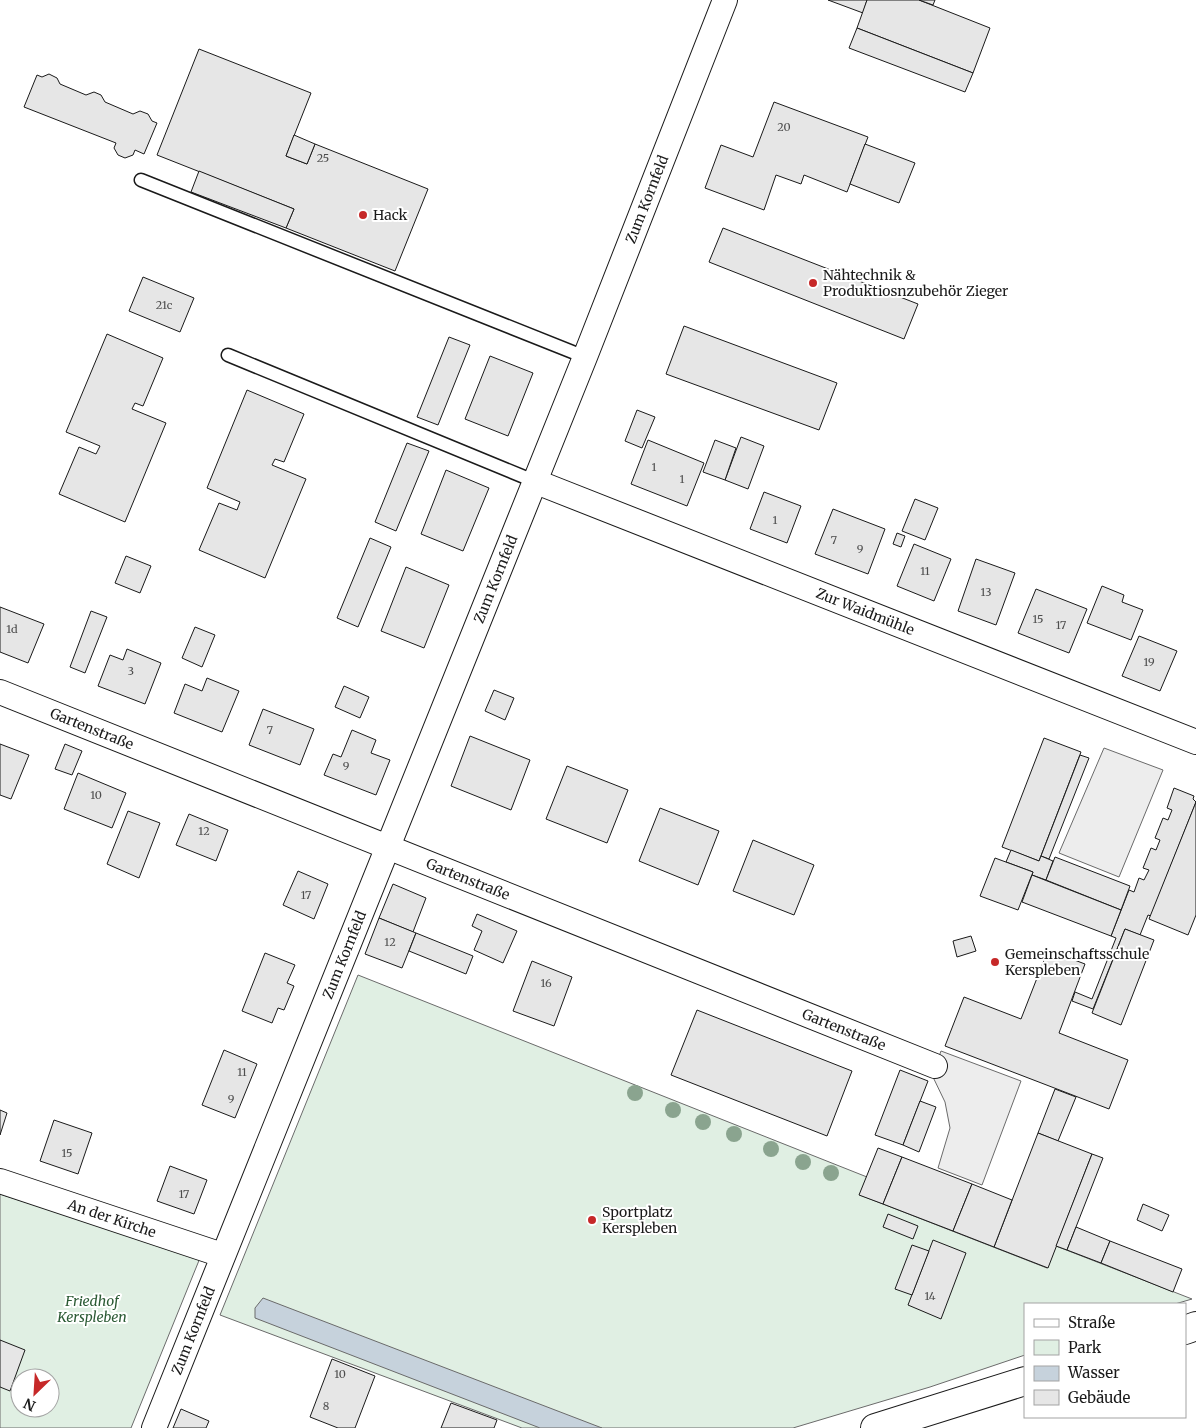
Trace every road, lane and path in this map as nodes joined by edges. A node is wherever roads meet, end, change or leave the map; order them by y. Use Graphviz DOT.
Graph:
graph roads {
  1 [pos="725,0"];
  2 [pos="141,180"];
  3 [pos="228,355"];
  4 [pos="585,357"];
  5 [pos="534,481"];
  6 [pos="0,692"];
  7 [pos="1196,742"];
  8 [pos="387,848"];
  9 [pos="935,1066"];
  10 [pos="0,1181"];
  11 [pos="222,1255"];
  12 [pos="1024,1381"];
  13 [pos="154,1428"];
  14 [pos="875,1428"];
  1 -- 4 [label="street, Zum Kornfeld"];
  2 -- 4 [label="lane"];
  3 -- 5 [label="lane"];
  4 -- 5 [label="street, Zum Kornfeld"];
  5 -- 7 [label="street, Zur Waidmühle"];
  5 -- 8 [label="street, Zum Kornfeld"];
  6 -- 8 [label="street, Gartenstraße"];
  8 -- 9 [label="street, Gartenstraße"];
  8 -- 11 [label="street, Zum Kornfeld"];
  10 -- 11 [label="street, An der Kirche"];
  11 -- 13 [label="street, Zum Kornfeld"];
  12 -- 14 [label="main road"];
}
